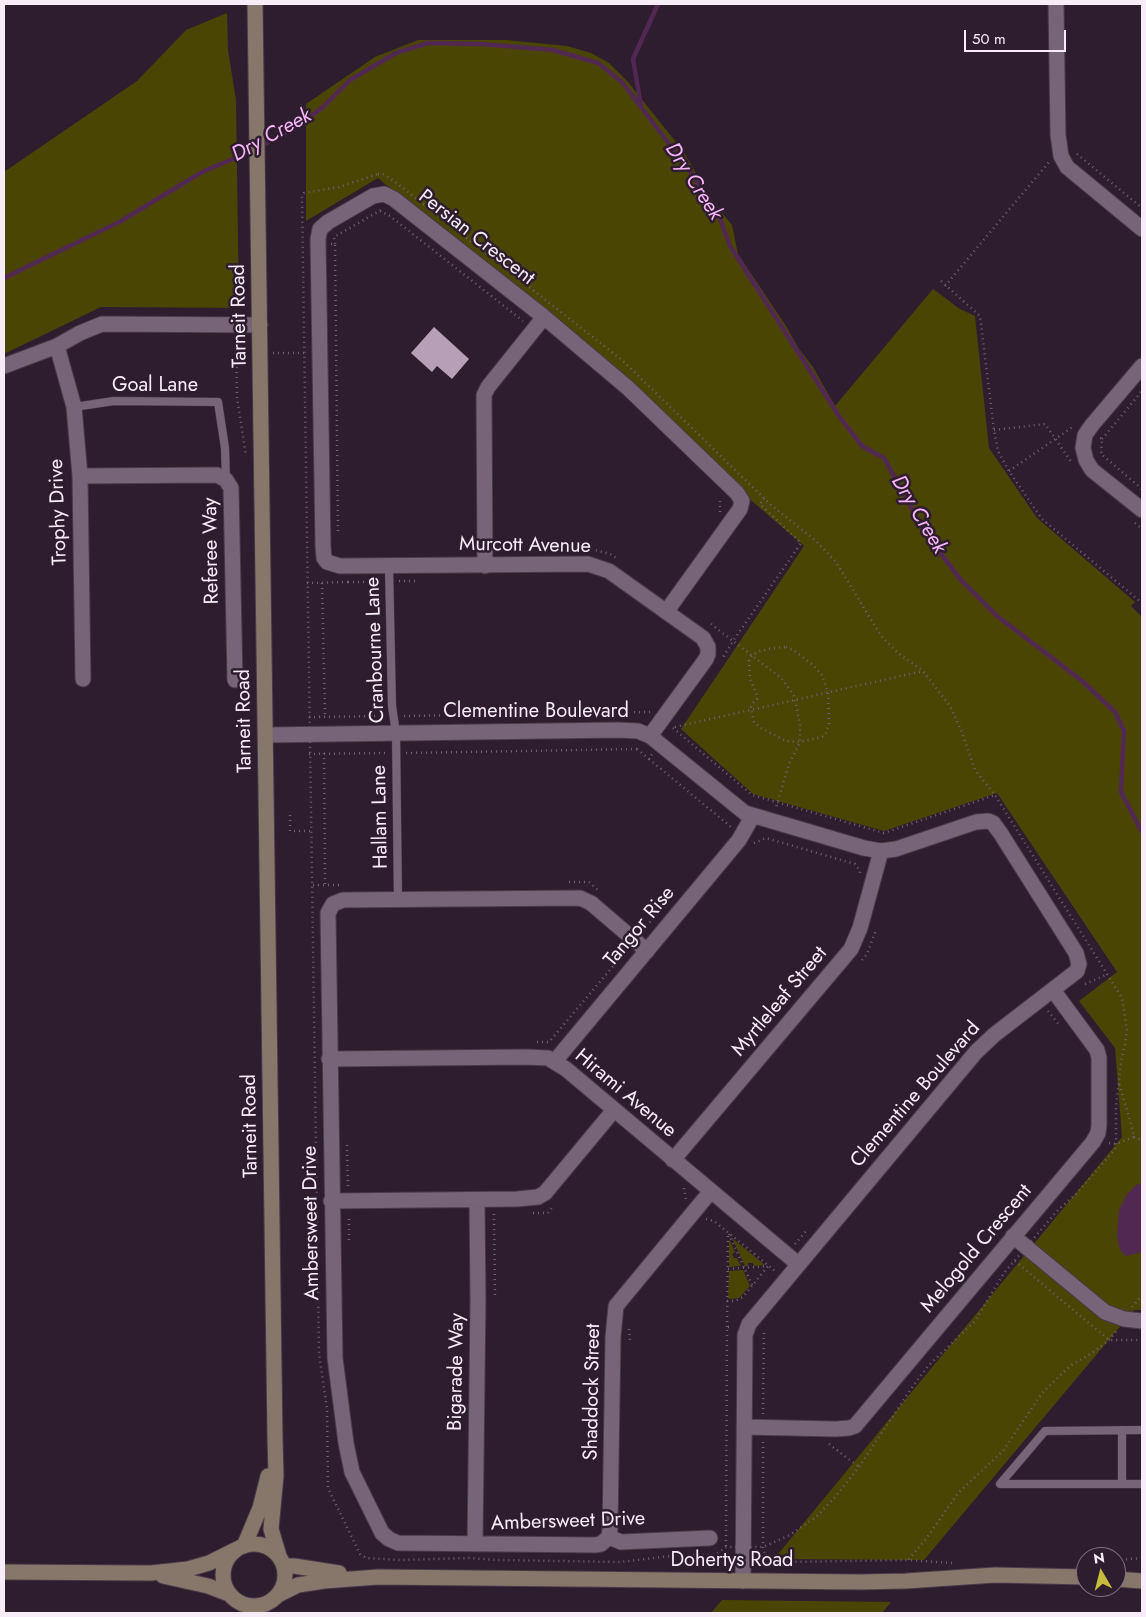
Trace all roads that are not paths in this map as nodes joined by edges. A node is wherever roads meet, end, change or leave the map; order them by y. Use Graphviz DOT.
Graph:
graph roads {
  1 [pos="255,4"];
  2 [pos="1056,4"];
  3 [pos="1142,229"];
  4 [pos="544,316"];
  5 [pos="260,325"];
  6 [pos="57,346"];
  7 [pos="4,366"];
  8 [pos="1142,366"];
  9 [pos="74,407"];
  10 [pos="80,476"];
  11 [pos="226,480"];
  12 [pos="1139,516"];
  13 [pos="327,562"];
  14 [pos="389,566"];
  15 [pos="485,566"];
  16 [pos="666,612"];
  17 [pos="83,679"];
  18 [pos="235,680"];
  19 [pos="396,733"];
  20 [pos="266,735"];
  21 [pos="655,740"];
  22 [pos="752,817"];
  23 [pos="881,851"];
  24 [pos="398,900"];
  25 [pos="652,945"];
  26 [pos="1053,990"];
  27 [pos="555,1061"];
  28 [pos="324,1069"];
  29 [pos="614,1110"];
  30 [pos="673,1160"];
  31 [pos="711,1191"];
  32 [pos="477,1200"];
  33 [pos="331,1202"];
  34 [pos="1013,1236"];
  35 [pos="798,1264"];
  36 [pos="1142,1321"];
  37 [pos="744,1427"];
  38 [pos="1122,1430"];
  39 [pos="1142,1430"];
  40 [pos="275,1438"];
  41 [pos="1122,1484"];
  42 [pos="1142,1484"];
  43 [pos="609,1537"];
  44 [pos="710,1538"];
  45 [pos="475,1544"];
  46 [pos="240,1548"];
  47 [pos="281,1561"];
  48 [pos="4,1572"];
  49 [pos="152,1573"];
  50 [pos="378,1577"];
  51 [pos="1076,1577"];
  52 [pos="1126,1580"];
  53 [pos="743,1581"];
  54 [pos="1142,1581"];
  55 [pos="275,1603"];
  56 [pos="238,1604"];
  1 -- 5 [label="street, Tarneit Road"];
  2 -- 3 [label="street"];
  4 -- 13 [label="street, Persian Crescent"];
  4 -- 15 [label="street"];
  4 -- 16 [label="street, Persian Crescent"];
  5 -- 6 [label="street"];
  5 -- 20 [label="street, Tarneit Road"];
  6 -- 7 [label="street"];
  6 -- 9 [label="street, Trophy Drive"];
  8 -- 12 [label="street"];
  9 -- 10 [label="street, Trophy Drive"];
  9 -- 11 [label="lane, Goal Lane"];
  10 -- 11 [label="street, Referee Way"];
  10 -- 17 [label="street, Trophy Drive"];
  11 -- 18 [label="street, Referee Way"];
  13 -- 14 [label="street, Murcott Avenue"];
  14 -- 15 [label="street, Murcott Avenue"];
  14 -- 19 [label="lane, Cranbourne Lane"];
  15 -- 16 [label="street, Murcott Avenue"];
  16 -- 21 [label="street, Murcott Avenue"];
  19 -- 20 [label="street, Clementine Boulevard"];
  19 -- 21 [label="street, Clementine Boulevard"];
  19 -- 24 [label="lane, Hallam Lane"];
  20 -- 40 [label="street, Tarneit Road"];
  21 -- 22 [label="street, Clementine Boulevard"];
  22 -- 23 [label="street, Clementine Boulevard"];
  22 -- 25 [label="street, Tangor Rise"];
  23 -- 26 [label="street, Clementine Boulevard"];
  23 -- 30 [label="street, Myrtleleaf Street"];
  24 -- 25 [label="street, Ambersweet Drive"];
  24 -- 28 [label="street, Ambersweet Drive"];
  25 -- 27 [label="street, Tangor Rise"];
  26 -- 34 [label="street, Melogold Crescent"];
  26 -- 35 [label="street, Clementine Boulevard"];
  27 -- 28 [label="street, Hirami Avenue"];
  27 -- 29 [label="street, Hirami Avenue"];
  28 -- 33 [label="street, Ambersweet Drive"];
  29 -- 30 [label="street, Hirami Avenue"];
  29 -- 32 [label="street"];
  30 -- 31 [label="street, Hirami Avenue"];
  31 -- 35 [label="street, Hirami Avenue"];
  31 -- 43 [label="street, Shaddock Street"];
  32 -- 33 [label="street"];
  32 -- 45 [label="street, Bigarade Way"];
  33 -- 45 [label="street, Ambersweet Drive"];
  34 -- 36 [label="street"];
  34 -- 37 [label="street, Melogold Crescent"];
  35 -- 37 [label="street, Clementine Boulevard"];
  37 -- 53 [label="street"];
  38 -- 39 [label="lane"];
  38 -- 41 [label="lane"];
  38 -- 41 [label="lane"];
  40 -- 46 [label="street, Tarneit Road"];
  40 -- 47 [label="street, Tarneit Road"];
  41 -- 42 [label="lane"];
  43 -- 44 [label="street, Ambersweet Drive"];
  43 -- 45 [label="street, Ambersweet Drive"];
  46 -- 47 [label="street"];
  46 -- 49 [label="street"];
  46 -- 56 [label="street"];
  47 -- 50 [label="street, Dohertys Road"];
  47 -- 55 [label="street"];
  48 -- 49 [label="street"];
  49 -- 56 [label="street"];
  50 -- 53 [label="street, Dohertys Road"];
  50 -- 55 [label="street, Dohertys Road"];
  51 -- 53 [label="street, Dohertys Road"];
  52 -- 54 [label="street"];
  55 -- 56 [label="street"];
}
